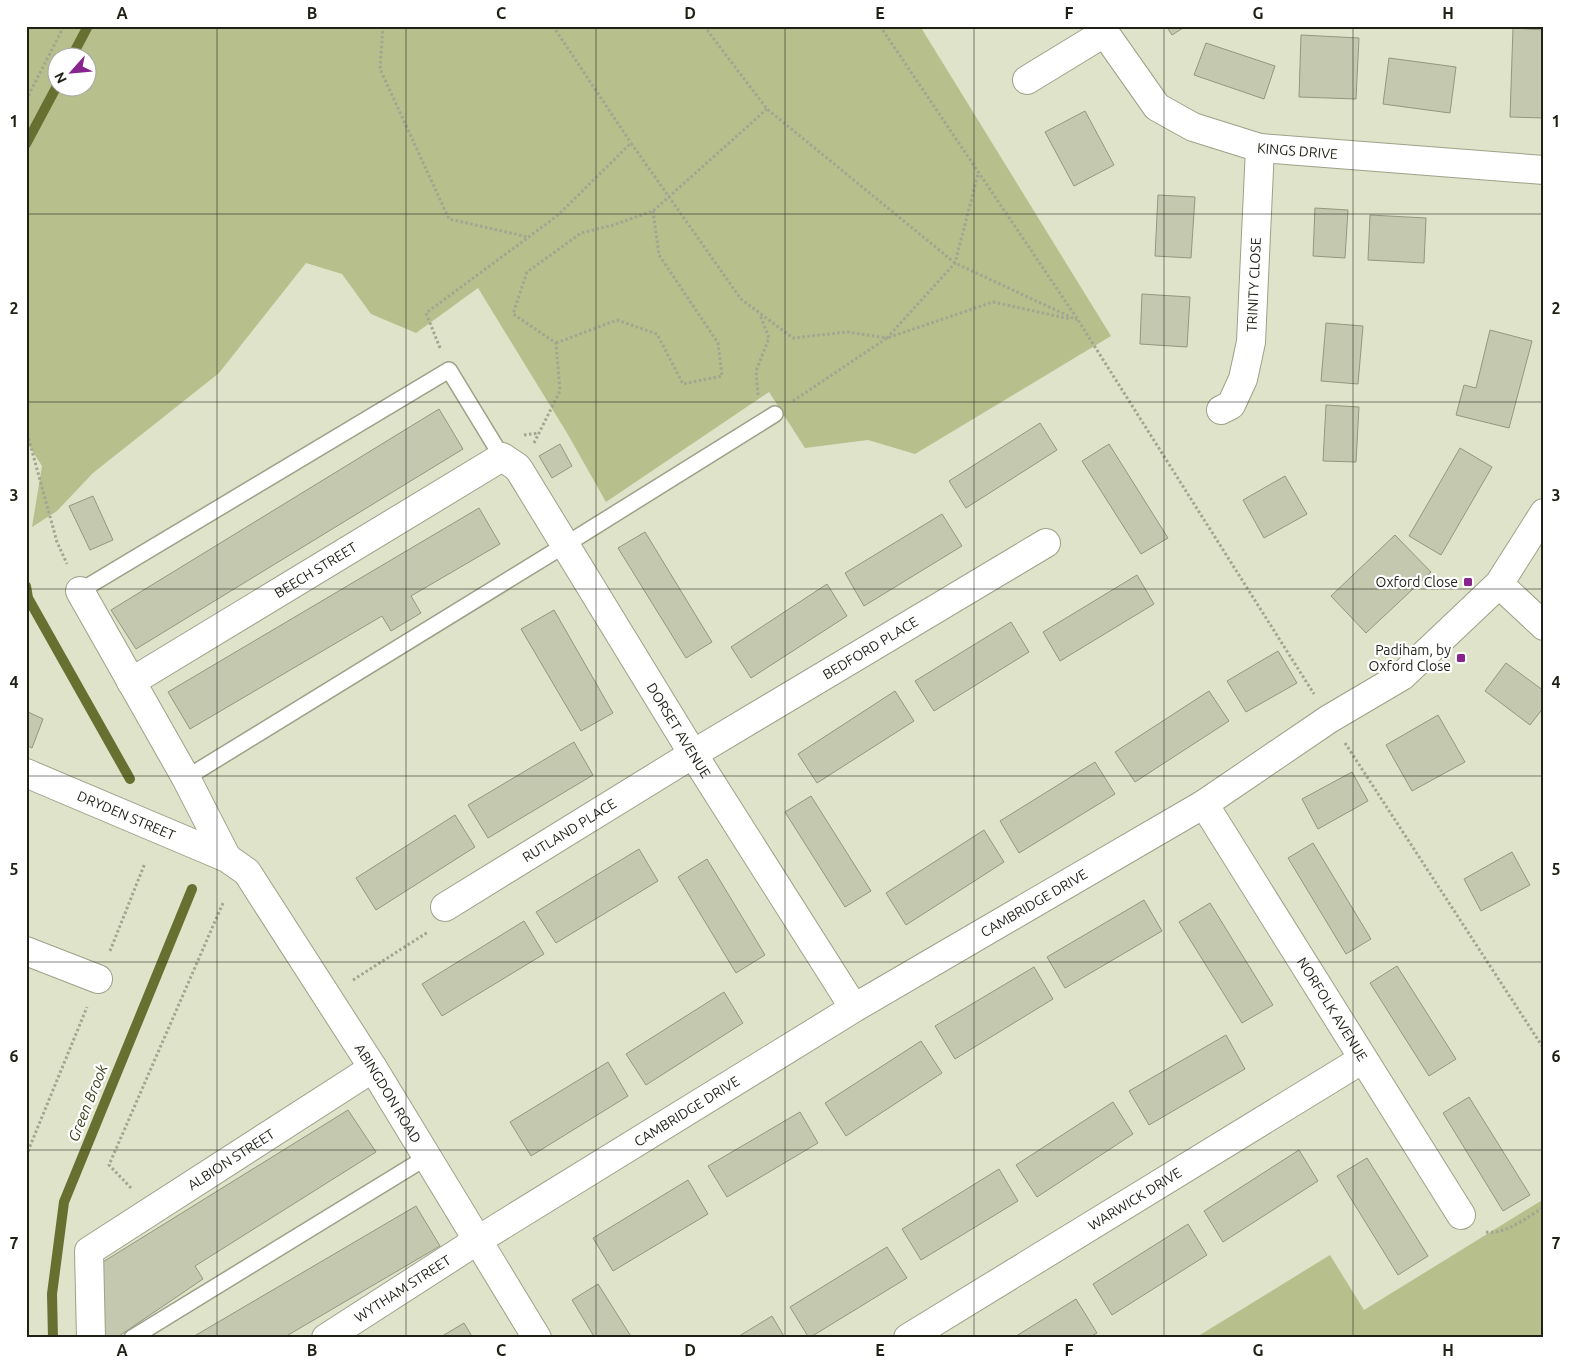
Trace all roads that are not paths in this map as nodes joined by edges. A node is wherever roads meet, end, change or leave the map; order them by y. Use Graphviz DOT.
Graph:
graph roads {
  1 [pos="1102,29"];
  2 [pos="1027,80"];
  3 [pos="1260,148"];
  4 [pos="1544,170"];
  5 [pos="1221,410"];
  6 [pos="775,414"];
  7 [pos="511,464"];
  8 [pos="1544,513"];
  9 [pos="1046,543"];
  10 [pos="565,545"];
  11 [pos="1498,584"];
  12 [pos="80,590"];
  13 [pos="1544,626"];
  14 [pos="131,682"];
  15 [pos="693,754"];
  16 [pos="26,773"];
  17 [pos="186,778"];
  18 [pos="1204,804"];
  19 [pos="227,858"];
  20 [pos="445,907"];
  21 [pos="26,951"];
  22 [pos="98,979"];
  23 [pos="854,1008"];
  24 [pos="1362,1058"];
  25 [pos="373,1068"];
  26 [pos="427,1156"];
  27 [pos="1461,1215"];
  28 [pos="478,1240"];
  29 [pos="91,1338"];
  30 [pos="132,1338"];
  31 [pos="326,1338"];
  32 [pos="537,1338"];
  33 [pos="908,1338"];
  1 -- 2 [label="street"];
  1 -- 3 [label="street, KINGS DRIVE"];
  3 -- 4 [label="street, KINGS DRIVE"];
  3 -- 5 [label="street, TRINITY CLOSE"];
  6 -- 10 [label="lane"];
  7 -- 10 [label="street, DORSET AVENUE"];
  7 -- 12 [label="lane"];
  7 -- 14 [label="street, BEECH STREET"];
  8 -- 11 [label="street, CAMBRIDGE DRIVE"];
  9 -- 15 [label="street, BEDFORD PLACE"];
  10 -- 15 [label="street, DORSET AVENUE"];
  10 -- 17 [label="lane"];
  11 -- 13 [label="street"];
  11 -- 18 [label="street, CAMBRIDGE DRIVE"];
  12 -- 14 [label="street"];
  14 -- 17 [label="street"];
  15 -- 20 [label="street, RUTLAND PLACE"];
  15 -- 23 [label="street, DORSET AVENUE"];
  16 -- 19 [label="street, DRYDEN STREET"];
  17 -- 19 [label="street"];
  18 -- 23 [label="street, CAMBRIDGE DRIVE"];
  18 -- 24 [label="street, NORFOLK AVENUE"];
  19 -- 25 [label="street, ABINGDON ROAD"];
  21 -- 22 [label="street"];
  23 -- 28 [label="street, CAMBRIDGE DRIVE"];
  24 -- 27 [label="street, NORFOLK AVENUE"];
  24 -- 33 [label="street, WARWICK DRIVE"];
  25 -- 26 [label="street, ABINGDON ROAD"];
  25 -- 29 [label="street, ALBION STREET"];
  26 -- 28 [label="street, ABINGDON ROAD"];
  26 -- 30 [label="lane"];
  28 -- 31 [label="street, WYTHAM STREET"];
  28 -- 32 [label="street, ABINGDON ROAD"];
}
